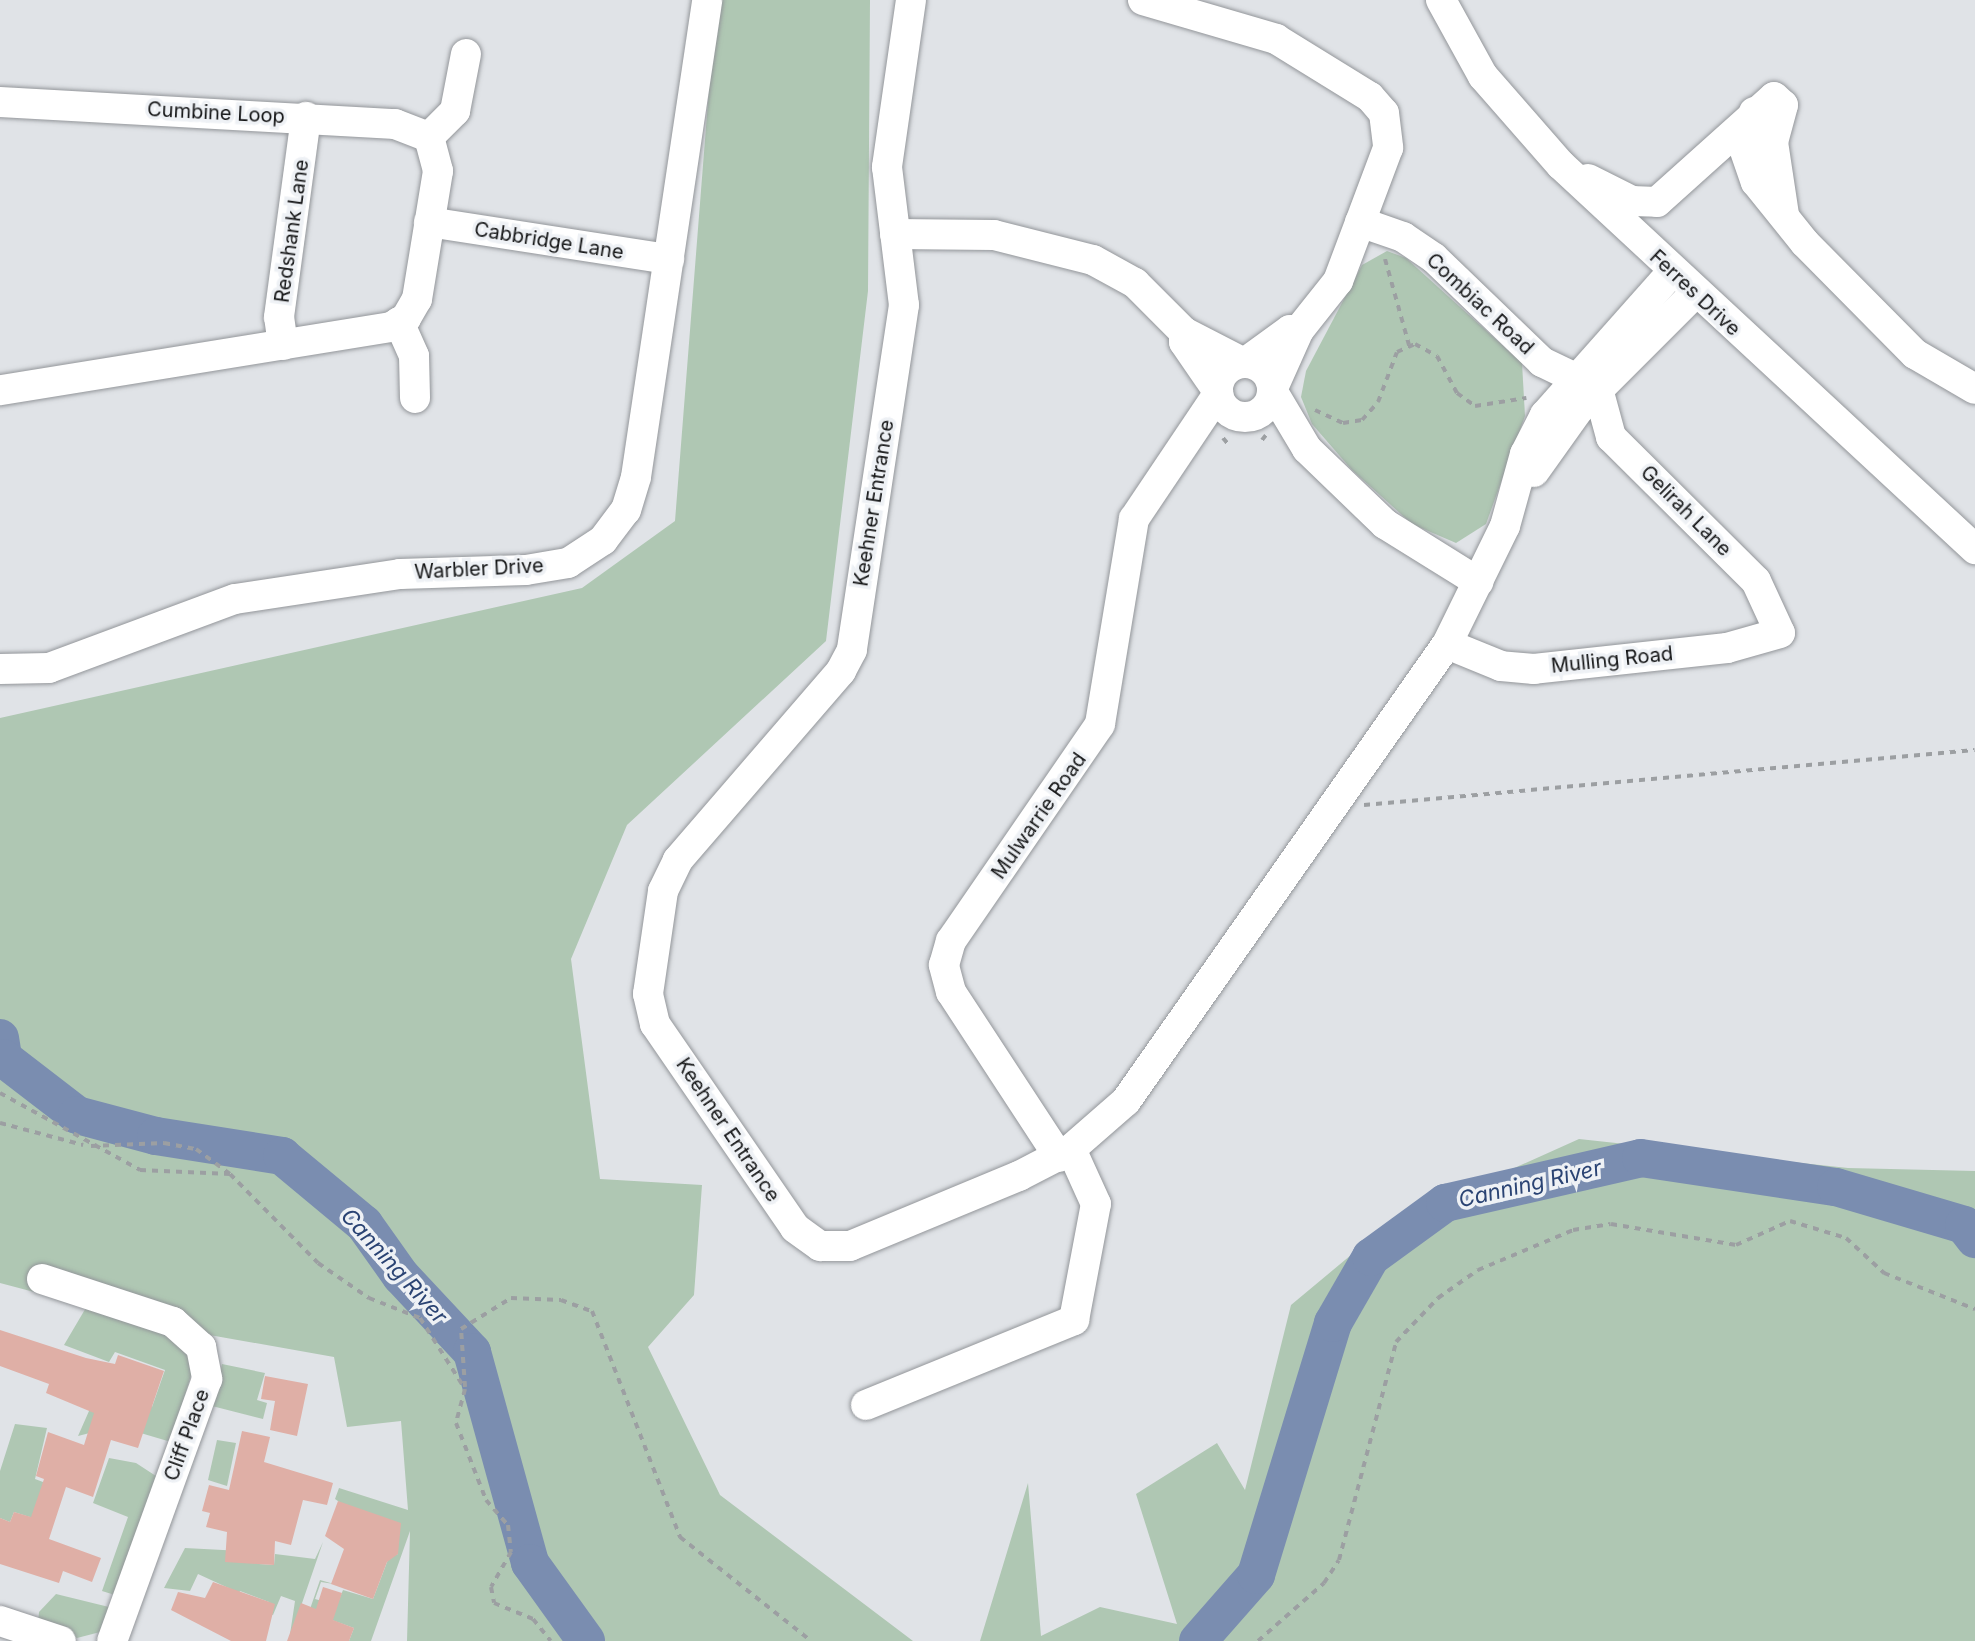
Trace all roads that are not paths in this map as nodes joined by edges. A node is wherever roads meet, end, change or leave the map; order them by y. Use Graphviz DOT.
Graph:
graph roads {
  1 [pos="707,0"];
  2 [pos="911,0"];
  3 [pos="1143,0"];
  4 [pos="1444,3"];
  5 [pos="466,54"];
  6 [pos="0,102"];
  7 [pos="306,117"];
  8 [pos="429,137"];
  9 [pos="1561,165"];
  10 [pos="429,222"];
  11 [pos="1360,222"];
  12 [pos="895,234"];
  13 [pos="669,259"];
  14 [pos="1672,272"];
  15 [pos="1694,294"];
  16 [pos="399,322"];
  17 [pos="1299,330"];
  18 [pos="1184,332"];
  19 [pos="283,345"];
  20 [pos="1244,362"];
  21 [pos="1586,384"];
  22 [pos="1975,389"];
  23 [pos="0,390"];
  24 [pos="1273,390"];
  25 [pos="1218,392"];
  26 [pos="415,398"];
  27 [pos="1249,430"];
  28 [pos="1307,449"];
  29 [pos="1183,452"];
  30 [pos="1975,549"];
  31 [pos="1478,582"];
  32 [pos="1780,633"];
  33 [pos="1447,644"];
  34 [pos="0,669"];
  35 [pos="1065,1153"];
  36 [pos="42,1279"];
  37 [pos="866,1405"];
  38 [pos="0,1621"];
  39 [pos="61,1641"];
  40 [pos="112,1641"];
  1 -- 13 [label="street, Warbler Drive"];
  2 -- 12 [label="street, Keehner Entrance"];
  3 -- 11 [label="street"];
  4 -- 9 [label="street, Ferres Drive"];
  5 -- 8 [label="street"];
  6 -- 7 [label="street, Cumbine Loop"];
  7 -- 8 [label="street, Cumbine Loop"];
  7 -- 19 [label="street, Redshank Lane"];
  8 -- 10 [label="street"];
  9 -- 14 [label="street, Ferres Drive"];
  9 -- 22 [label="street"];
  10 -- 13 [label="street, Cabbridge Lane"];
  10 -- 16 [label="street"];
  11 -- 17 [label="street"];
  11 -- 21 [label="street, Combiac Road"];
  12 -- 18 [label="street"];
  12 -- 35 [label="street, Keehner Entrance"];
  13 -- 34 [label="street, Warbler Drive"];
  14 -- 15 [label="street, Ferres Drive"];
  14 -- 21 [label="street, Keehner Entrance"];
  15 -- 21 [label="street, Keehner Entrance"];
  15 -- 30 [label="street, Ferres Drive"];
  16 -- 19 [label="street"];
  16 -- 26 [label="street"];
  17 -- 20 [label="street"];
  17 -- 24 [label="street"];
  18 -- 20 [label="street"];
  18 -- 25 [label="street"];
  19 -- 23 [label="street"];
  20 -- 24 [label="street"];
  20 -- 25 [label="street"];
  21 -- 31 [label="street, Keehner Entrance"];
  21 -- 32 [label="street, Gelirah Lane"];
  24 -- 27 [label="street"];
  24 -- 28 [label="street"];
  25 -- 27 [label="street"];
  25 -- 29 [label="street, Mulwarrie Road"];
  27 -- 28 [label="street"];
  27 -- 29 [label="street, Mulwarrie Road"];
  28 -- 31 [label="street"];
  29 -- 35 [label="street, Mulwarrie Road"];
  31 -- 33 [label="street, Keehner Entrance"];
  32 -- 33 [label="street, Mulling Road"];
  33 -- 35 [label="street, Keehner Entrance"];
  35 -- 37 [label="street, Mulwarrie Road"];
  36 -- 40 [label="street, Cliff Place"];
  38 -- 39 [label="street"];
}
